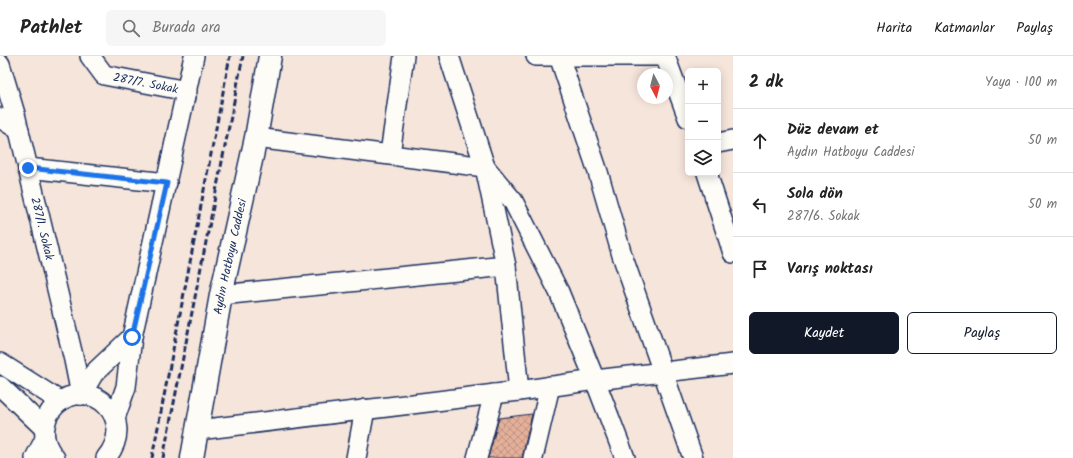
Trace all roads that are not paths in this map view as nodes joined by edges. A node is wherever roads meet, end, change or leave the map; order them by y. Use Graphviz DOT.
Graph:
graph roads {
  1 [pos="90,56"];
  2 [pos="194,56"];
  3 [pos="270,56"];
  4 [pos="404,56"];
  5 [pos="450,56"];
  6 [pos="536,56"];
  7 [pos="559,56"];
  8 [pos="590,56"];
  9 [pos="666,56"];
  10 [pos="0,64"];
  11 [pos="187,91"];
  12 [pos="685,110"];
  13 [pos="0,118"];
  14 [pos="18,130"];
  15 [pos="256,138"];
  16 [pos="733,140"];
  17 [pos="721,142"];
  18 [pos="390,154"];
  19 [pos="485,167"];
  20 [pos="28,168"];
  21 [pos="708,176"];
  22 [pos="167,183"];
  23 [pos="733,253"];
  24 [pos="506,266"];
  25 [pos="221,295"];
  26 [pos="132,337"];
  27 [pos="0,363"];
  28 [pos="733,364"];
  29 [pos="663,373"];
  30 [pos="595,380"];
  31 [pos="0,386"];
  32 [pos="550,386"];
  33 [pos="519,391"];
  34 [pos="494,394"];
  35 [pos="81,395"];
  36 [pos="60,401"];
  37 [pos="366,409"];
  38 [pos="115,418"];
  39 [pos="198,430"];
  40 [pos="44,434"];
  41 [pos="35,458"];
  42 [pos="56,458"];
  43 [pos="106,458"];
  44 [pos="192,458"];
  45 [pos="356,458"];
  46 [pos="477,458"];
  47 [pos="533,458"];
  48 [pos="625,458"];
  49 [pos="693,458"];
  1 -- 11 [label="street, 287/7. Sokak"];
  2 -- 11 [label="street"];
  3 -- 15 [label="main road, Aydın Hatboyu Caddesi"];
  4 -- 18 [label="street"];
  5 -- 19 [label="street"];
  6 -- 7 [label="street"];
  7 -- 8 [label="street"];
  7 -- 29 [label="street"];
  8 -- 9 [label="street"];
  9 -- 12 [label="street"];
  10 -- 14 [label="street, 287/1. Sokak"];
  11 -- 22 [label="street"];
  13 -- 14 [label="street"];
  14 -- 20 [label="street, 287/1. Sokak"];
  15 -- 18 [label="street"];
  15 -- 25 [label="main road, Aydın Hatboyu Caddesi"];
  16 -- 17 [label="street"];
  18 -- 19 [label="street"];
  19 -- 24 [label="street"];
  19 -- 30 [label="street"];
  20 -- 22 [label="street"];
  20 -- 35 [label="street, 287/1. Sokak"];
  21 -- 23 [label="street"];
  22 -- 26 [label="street"];
  24 -- 25 [label="street"];
  24 -- 33 [label="street"];
  25 -- 39 [label="main road, Aydın Hatboyu Caddesi"];
  26 -- 35 [label="street"];
  26 -- 38 [label="street"];
  27 -- 36 [label="street"];
  28 -- 29 [label="street"];
  29 -- 30 [label="street"];
  29 -- 49 [label="street"];
  30 -- 32 [label="street"];
  30 -- 48 [label="street"];
  31 -- 40 [label="street"];
  32 -- 33 [label="street"];
  32 -- 47 [label="street"];
  33 -- 34 [label="street"];
  34 -- 37 [label="street"];
  34 -- 46 [label="street"];
  35 -- 36 [label="street"];
  35 -- 38 [label="street"];
  36 -- 40 [label="street"];
  37 -- 39 [label="street"];
  37 -- 45 [label="street"];
  38 -- 43 [label="street"];
  39 -- 44 [label="main road, Aydın Hatboyu Caddesi"];
  40 -- 41 [label="street"];
  40 -- 42 [label="street"];
}
